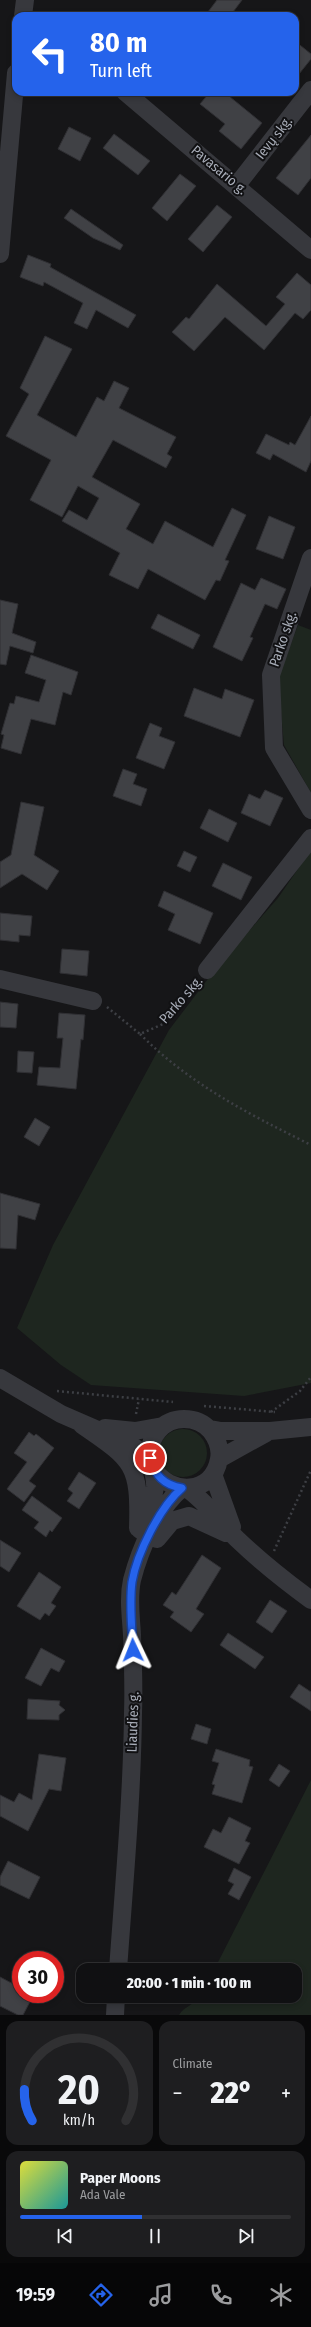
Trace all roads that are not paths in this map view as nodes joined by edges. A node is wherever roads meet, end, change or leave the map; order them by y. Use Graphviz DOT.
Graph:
graph roads {
  1 [pos="12,74"];
  2 [pos="0,76"];
  3 [pos="311,90"];
  4 [pos="14,96"];
  5 [pos="130,96"];
  6 [pos="237,185"];
  7 [pos="311,250"];
  8 [pos="0,254"];
  9 [pos="311,558"];
  10 [pos="311,810"];
  11 [pos="311,838"];
  12 [pos="207,970"];
  13 [pos="0,979"];
  14 [pos="93,1001"];
  15 [pos="0,1378"];
  16 [pos="82,1425"];
  17 [pos="163,1426"];
  18 [pos="311,1427"];
  19 [pos="210,1429"];
  20 [pos="270,1430"];
  21 [pos="151,1463"];
  22 [pos="216,1466"];
  23 [pos="184,1488"];
  24 [pos="137,1536"];
  25 [pos="235,1538"];
  26 [pos="132,1580"];
  27 [pos="311,1600"];
  28 [pos="118,1963"];
  29 [pos="116,2003"];
  30 [pos="115,2015"];
  1 -- 2 [label="street"];
  3 -- 6 [label="street, Ievų skg."];
  4 -- 8 [label="street"];
  5 -- 6 [label="street, Pavasario g."];
  6 -- 7 [label="street, Pavasario g."];
  9 -- 10 [label="street, Parko skg."];
  11 -- 12 [label="street, Parko skg."];
  13 -- 14 [label="street"];
  15 -- 16 [label="street"];
  16 -- 17 [label="street"];
  16 -- 21 [label="street"];
  16 -- 24 [label="street"];
  17 -- 19 [label="street"];
  17 -- 21 [label="street"];
  18 -- 20 [label="street"];
  19 -- 20 [label="street"];
  19 -- 22 [label="street"];
  20 -- 22 [label="street"];
  21 -- 23 [label="street"];
  21 -- 24 [label="street"];
  22 -- 23 [label="street"];
  22 -- 25 [label="street"];
  23 -- 25 [label="street"];
  23 -- 26 [label="street, Liaudies g."];
  24 -- 26 [label="street"];
  25 -- 26 [label="street"];
  25 -- 27 [label="street"];
  26 -- 28 [label="street, Liaudies g."];
  29 -- 30 [label="street"];
}
